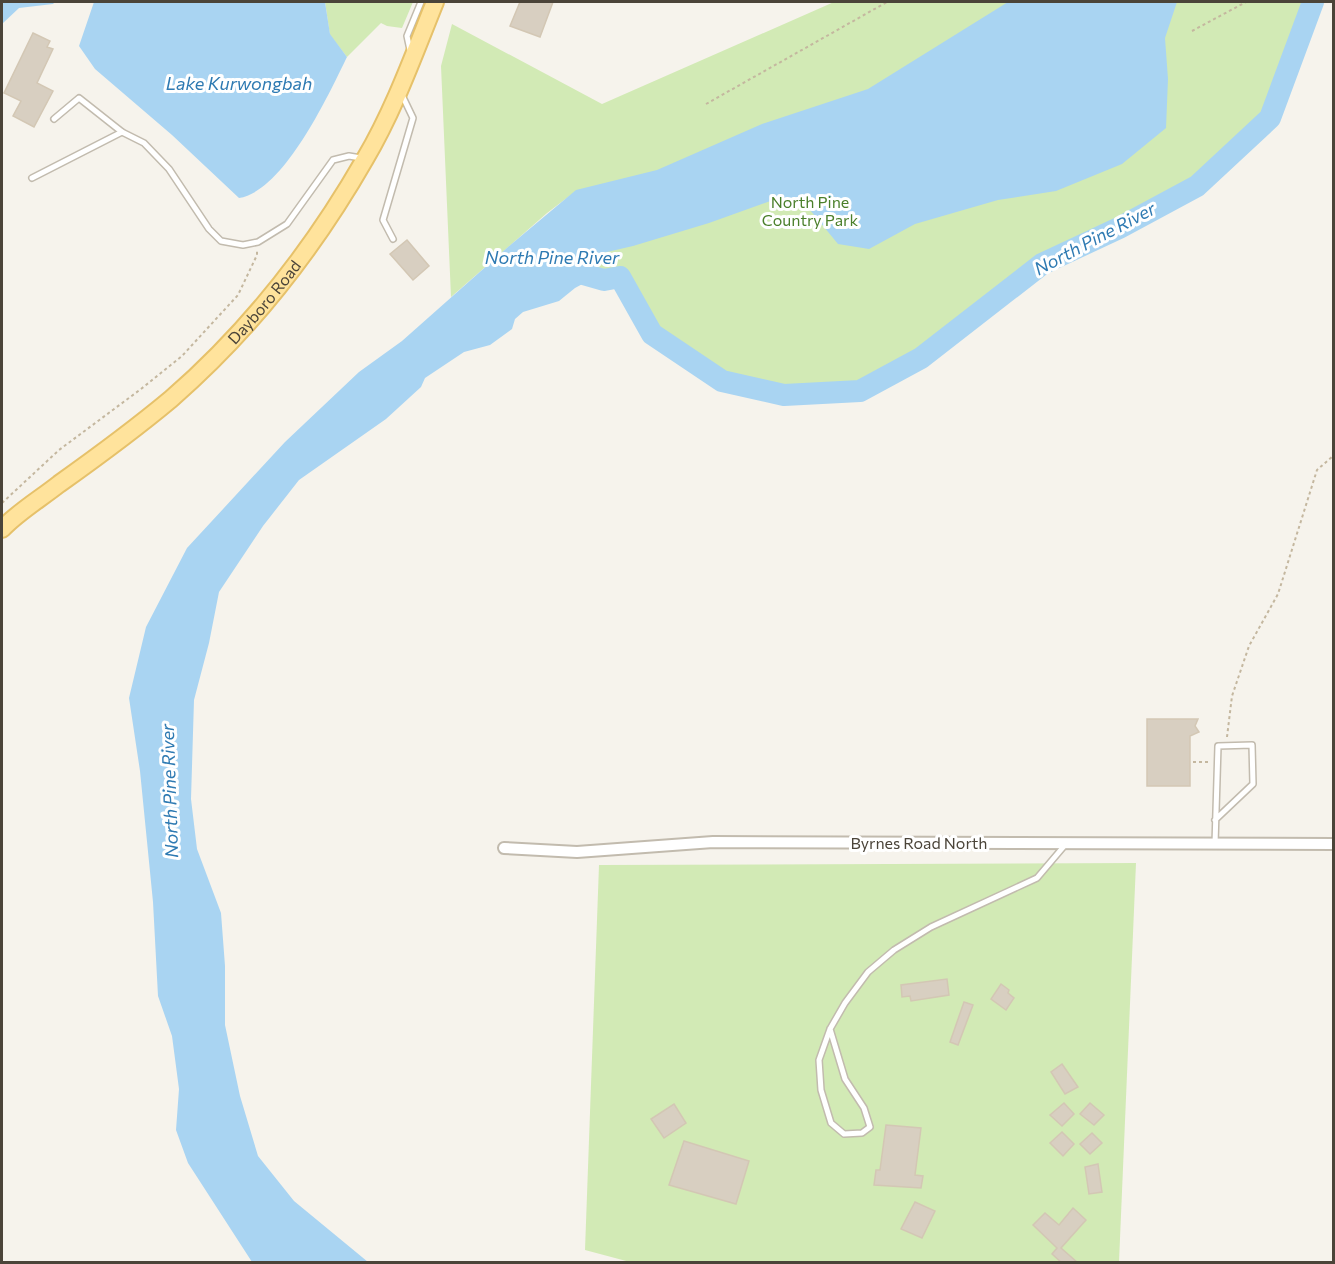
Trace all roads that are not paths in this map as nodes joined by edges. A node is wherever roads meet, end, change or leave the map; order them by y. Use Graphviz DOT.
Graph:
graph roads {
  1 [pos="421,2"];
  2 [pos="435,2"];
  3 [pos="412,57"];
  4 [pos="399,89"];
  5 [pos="54,119"];
  6 [pos="122,132"];
  7 [pos="366,159"];
  8 [pos="32,178"];
  9 [pos="393,239"];
  10 [pos="2,529"];
  11 [pos="1215,820"];
  12 [pos="1334,843"];
  13 [pos="1066,844"];
  14 [pos="1215,844"];
  15 [pos="504,848"];
  16 [pos="830,1029"];
  1 -- 3 [label="lane"];
  2 -- 3 [label="main road, Dayboro Road"];
  3 -- 4 [label="main road, Dayboro Road"];
  4 -- 7 [label="main road, Dayboro Road"];
  4 -- 9 [label="lane"];
  5 -- 6 [label="lane"];
  6 -- 7 [label="lane"];
  6 -- 8 [label="lane"];
  7 -- 10 [label="main road, Dayboro Road"];
  11 -- 11 [label="lane"];
  11 -- 14 [label="lane"];
  12 -- 14 [label="street, Byrnes Road North"];
  13 -- 14 [label="street, Byrnes Road North"];
  13 -- 15 [label="street, Byrnes Road North"];
  13 -- 16 [label="lane"];
  16 -- 16 [label="lane"];
}
